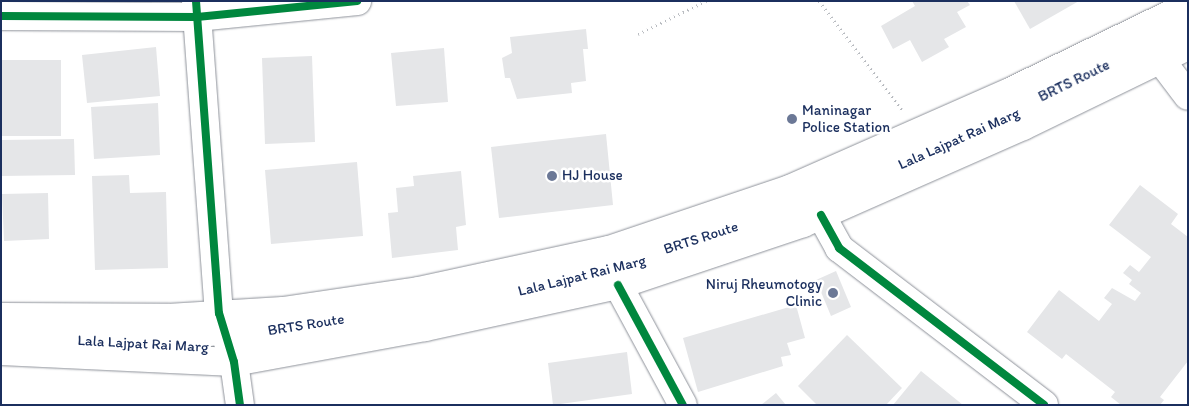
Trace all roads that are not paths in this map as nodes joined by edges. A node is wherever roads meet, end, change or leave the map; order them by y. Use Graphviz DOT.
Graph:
graph roads {
  1 [pos="357,1"];
  2 [pos="1188,6"];
  3 [pos="196,9"];
  4 [pos="1,16"];
  5 [pos="1188,25"];
  6 [pos="1188,46"];
  7 [pos="1160,60"];
  8 [pos="1188,96"];
  9 [pos="821,215"];
  10 [pos="618,285"];
  11 [pos="1,317"];
  12 [pos="223,322"];
  13 [pos="1,331"];
  14 [pos="1,350"];
  15 [pos="234,362"];
  16 [pos="240,405"];
  17 [pos="683,405"];
  18 [pos="1044,405"];
  1 -- 3 [label="main road"];
  2 -- 12 [label="main road, Lala Lajpat Rai Marg"];
  3 -- 4 [label="main road"];
  3 -- 12 [label="main road"];
  5 -- 12 [label="main road, BRTS Route"];
  6 -- 7 [label="main road, Lala Lajpat Rai Marg"];
  7 -- 8 [label="main road"];
  7 -- 9 [label="main road, Lala Lajpat Rai Marg"];
  9 -- 10 [label="main road, Lala Lajpat Rai Marg"];
  9 -- 18 [label="main road"];
  10 -- 15 [label="main road, Lala Lajpat Rai Marg"];
  10 -- 17 [label="main road"];
  11 -- 12 [label="main road, Lala Lajpat Rai Marg"];
  12 -- 13 [label="main road, BRTS Route"];
  12 -- 15 [label="main road"];
  14 -- 15 [label="main road, Lala Lajpat Rai Marg"];
  15 -- 16 [label="main road"];
}
